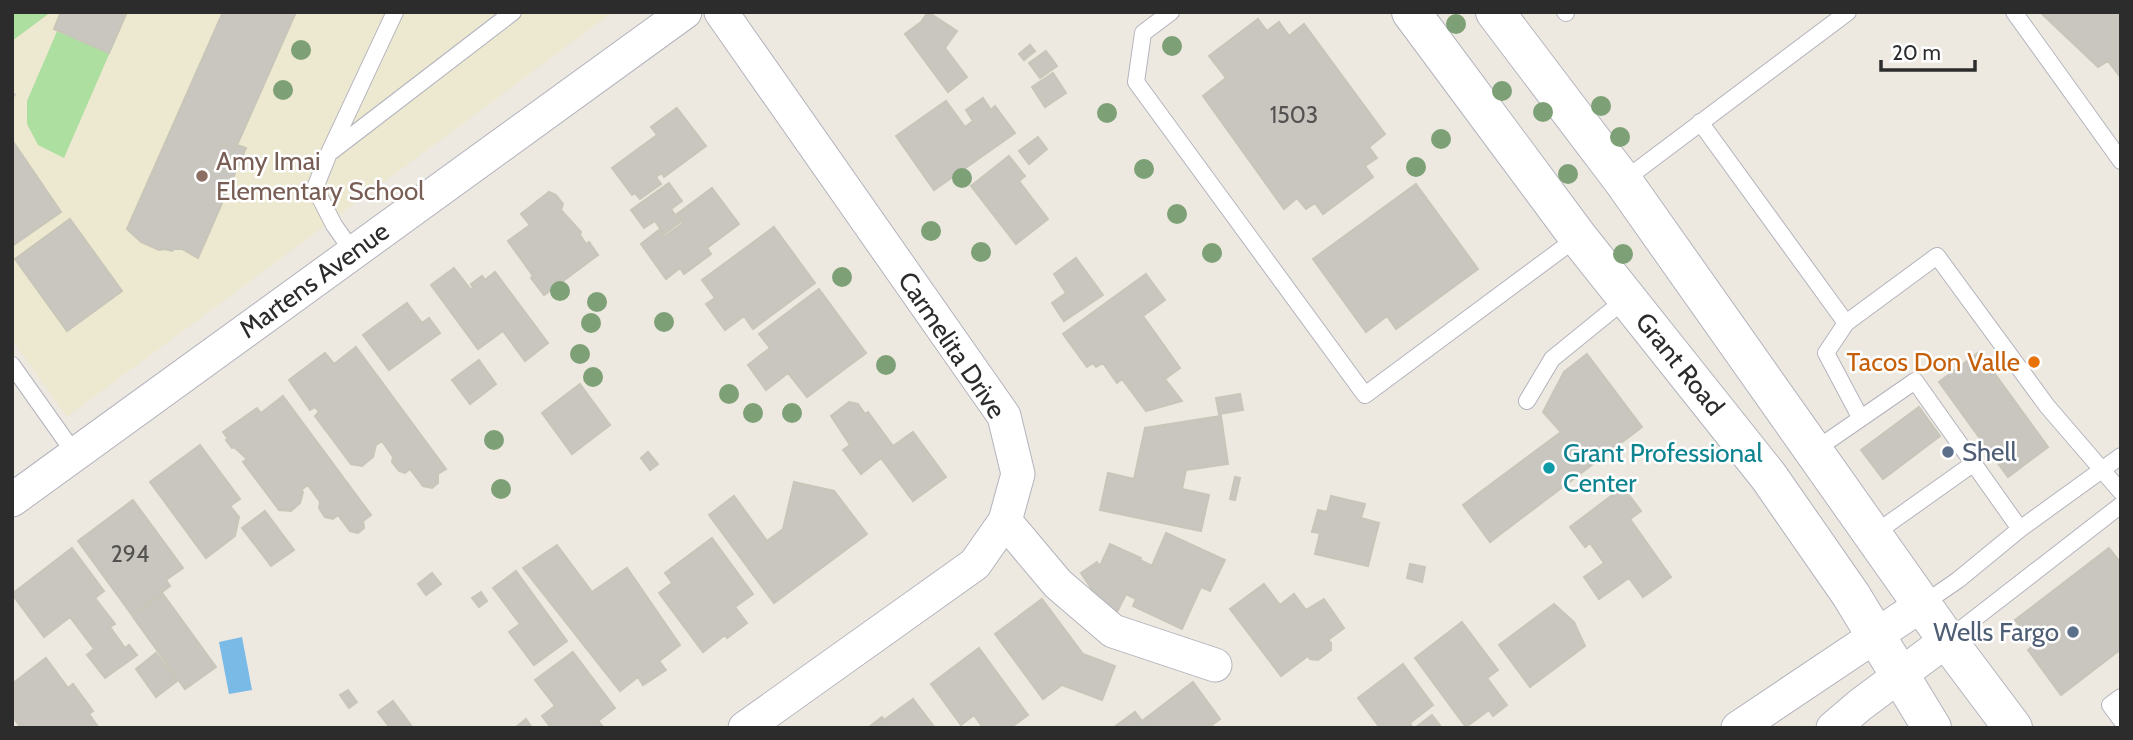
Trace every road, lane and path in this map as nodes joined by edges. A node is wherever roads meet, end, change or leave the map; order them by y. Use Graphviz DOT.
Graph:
graph roads {
  1 [pos="395,12"];
  2 [pos="513,12"];
  3 [pos="685,12"];
  4 [pos="721,12"];
  5 [pos="1171,12"];
  6 [pos="1411,12"];
  7 [pos="1495,12"];
  8 [pos="1848,12"];
  9 [pos="2014,12"];
  10 [pos="1700,122"];
  11 [pos="329,153"];
  12 [pos="2121,161"];
  13 [pos="1623,181"];
  14 [pos="1578,237"];
  15 [pos="353,252"];
  16 [pos="1627,298"];
  17 [pos="1846,323"];
  18 [pos="12,365"];
  19 [pos="1527,401"];
  20 [pos="1860,417"];
  21 [pos="1815,450"];
  22 [pos="75,454"];
  23 [pos="2121,456"];
  24 [pos="1974,463"];
  25 [pos="2101,470"];
  26 [pos="2121,492"];
  27 [pos="12,500"];
  28 [pos="2121,505"];
  29 [pos="1006,521"];
  30 [pos="2020,528"];
  31 [pos="1874,534"];
  32 [pos="1923,604"];
  33 [pos="1875,638"];
  34 [pos="1947,640"];
  35 [pos="1215,665"];
  36 [pos="1899,675"];
  37 [pos="2121,697"];
  38 [pos="2121,720"];
  39 [pos="745,728"];
  40 [pos="1738,728"];
  41 [pos="1833,728"];
  42 [pos="1932,728"];
  43 [pos="2013,728"];
  1 -- 11 [label="lane"];
  2 -- 11 [label="lane"];
  3 -- 15 [label="street, Martens Avenue"];
  4 -- 29 [label="street, Carmelita Drive"];
  5 -- 14 [label="lane"];
  6 -- 14 [label="main road, Grant Road"];
  7 -- 13 [label="main road"];
  8 -- 10 [label="lane"];
  9 -- 12 [label="lane"];
  10 -- 13 [label="lane"];
  10 -- 17 [label="lane"];
  11 -- 15 [label="lane"];
  13 -- 21 [label="main road"];
  14 -- 16 [label="main road, Grant Road"];
  15 -- 22 [label="street, Martens Avenue"];
  16 -- 19 [label="lane"];
  16 -- 33 [label="main road, Grant Road"];
  17 -- 20 [label="lane"];
  17 -- 25 [label="lane"];
  18 -- 22 [label="lane"];
  20 -- 21 [label="lane"];
  20 -- 24 [label="lane"];
  21 -- 31 [label="main road"];
  22 -- 27 [label="street, Martens Avenue"];
  23 -- 25 [label="lane"];
  24 -- 30 [label="lane"];
  24 -- 31 [label="lane"];
  25 -- 26 [label="lane"];
  25 -- 30 [label="lane"];
  28 -- 34 [label="lane"];
  29 -- 35 [label="street"];
  29 -- 39 [label="street, Carmelita Drive"];
  30 -- 32 [label="lane"];
  31 -- 32 [label="main road"];
  32 -- 33 [label="street"];
  32 -- 34 [label="main road"];
  33 -- 36 [label="main road, Grant Road"];
  33 -- 40 [label="street"];
  34 -- 36 [label="street"];
  34 -- 43 [label="main road"];
  36 -- 41 [label="street"];
  36 -- 42 [label="main road, Grant Road"];
  37 -- 38 [label="lane"];
}
